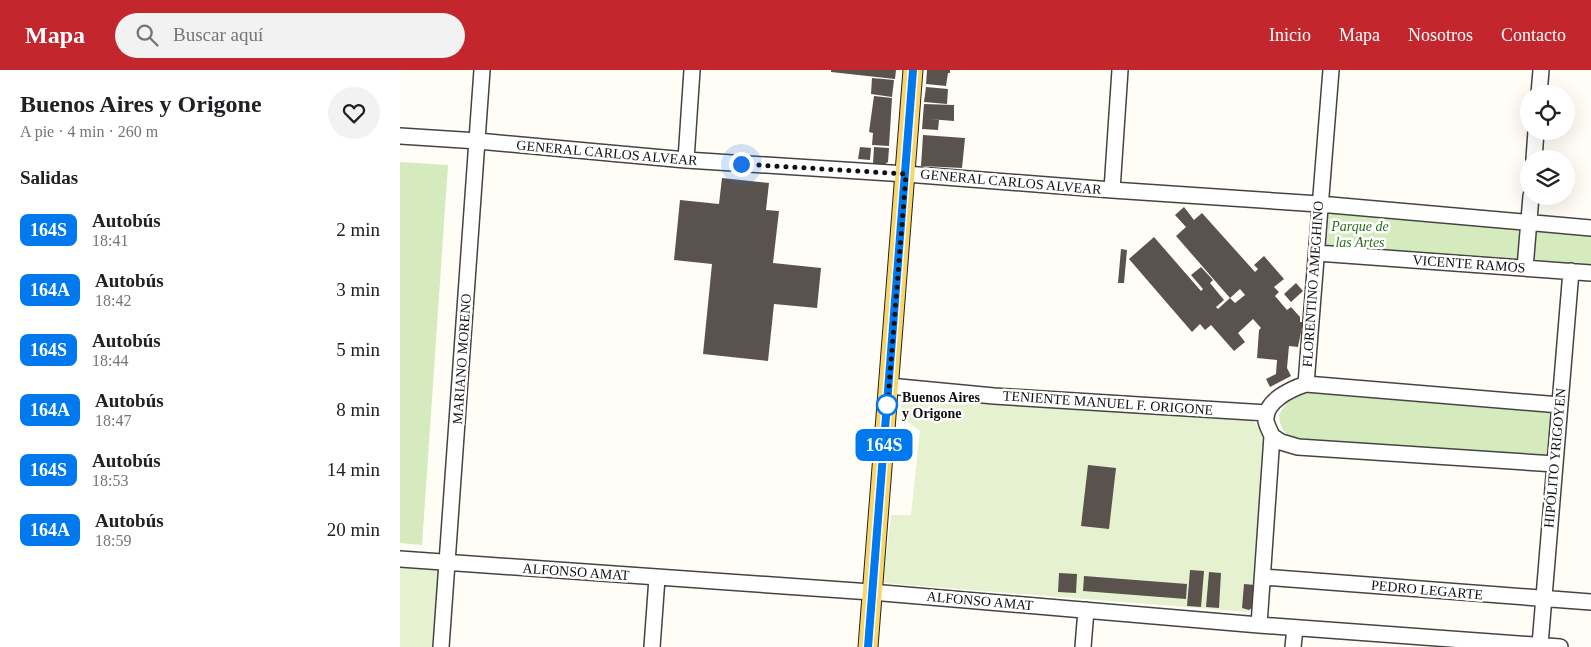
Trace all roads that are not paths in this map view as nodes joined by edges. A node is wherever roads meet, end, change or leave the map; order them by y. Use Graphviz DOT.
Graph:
graph roads {
  1 [pos="482,70"];
  2 [pos="692,70"];
  3 [pos="913,70"];
  4 [pos="1120,70"];
  5 [pos="1330,70"];
  6 [pos="1541,70"];
  7 [pos="1540,85"];
  8 [pos="400,136"];
  9 [pos="478,142"];
  10 [pos="686,160"];
  11 [pos="906,174"];
  12 [pos="1112,190"];
  13 [pos="1319,204"];
  14 [pos="1530,205"];
  15 [pos="1529,223"];
  16 [pos="1591,228"];
  17 [pos="1317,254"];
  18 [pos="1525,268"];
  19 [pos="1571,271"];
  20 [pos="1591,273"];
  21 [pos="1306,384"];
  22 [pos="888,386"];
  23 [pos="1560,406"];
  24 [pos="1267,413"];
  25 [pos="1272,436"];
  26 [pos="1555,464"];
  27 [pos="400,559"];
  28 [pos="446,563"];
  29 [pos="1263,577"];
  30 [pos="657,578"];
  31 [pos="872,592"];
  32 [pos="1544,599"];
  33 [pos="1591,602"];
  34 [pos="1086,610"];
  35 [pos="1259,625"];
  36 [pos="1294,628"];
  37 [pos="1502,645"];
  38 [pos="1540,645"];
  39 [pos="441,647"];
  40 [pos="652,647"];
  41 [pos="868,647"];
  42 [pos="1083,647"];
  43 [pos="1293,647"];
  44 [pos="1560,647"];
  1 -- 9 [label="street, MARIANO MORENO"];
  2 -- 10 [label="street"];
  3 -- 11 [label="main road"];
  4 -- 12 [label="street"];
  5 -- 13 [label="street, FLORENTINO AMEGHINO"];
  6 -- 7 [label="street"];
  8 -- 9 [label="street, GENERAL CARLOS ALVEAR"];
  9 -- 10 [label="street, GENERAL CARLOS ALVEAR"];
  9 -- 28 [label="street, MARIANO MORENO"];
  10 -- 11 [label="street, GENERAL CARLOS ALVEAR"];
  11 -- 12 [label="street, GENERAL CARLOS ALVEAR"];
  11 -- 22 [label="main road"];
  12 -- 13 [label="street, GENERAL CARLOS ALVEAR"];
  13 -- 15 [label="street, GENERAL CARLOS ALVEAR"];
  13 -- 17 [label="street, FLORENTINO AMEGHINO"];
  14 -- 15 [label="street"];
  15 -- 16 [label="street, GENERAL CARLOS ALVEAR"];
  15 -- 18 [label="street"];
  17 -- 18 [label="street, VICENTE RAMOS"];
  17 -- 21 [label="street, FLORENTINO AMEGHINO"];
  18 -- 19 [label="street, VICENTE RAMOS"];
  19 -- 20 [label="street, VICENTE RAMOS"];
  19 -- 23 [label="street, HIPÓLITO YRIGOYEN"];
  21 -- 23 [label="street"];
  21 -- 24 [label="street, FLORENTINO AMEGHINO"];
  22 -- 24 [label="street, TENIENTE MANUEL F. ORIGONE"];
  22 -- 31 [label="main road"];
  23 -- 26 [label="street, HIPÓLITO YRIGOYEN"];
  24 -- 25 [label="street"];
  25 -- 26 [label="street"];
  25 -- 29 [label="street"];
  26 -- 32 [label="street, HIPÓLITO YRIGOYEN"];
  27 -- 28 [label="street, ALFONSO AMAT"];
  28 -- 30 [label="street, ALFONSO AMAT"];
  28 -- 39 [label="street, MARIANO MORENO"];
  29 -- 32 [label="street, PEDRO LEGARTE"];
  29 -- 35 [label="street"];
  30 -- 31 [label="street, ALFONSO AMAT"];
  30 -- 40 [label="street"];
  31 -- 34 [label="street, ALFONSO AMAT"];
  31 -- 41 [label="main road"];
  32 -- 33 [label="street, PEDRO LEGARTE"];
  32 -- 38 [label="street, HIPÓLITO YRIGOYEN"];
  34 -- 35 [label="street, ALFONSO AMAT"];
  34 -- 42 [label="street"];
  35 -- 36 [label="street, ALFONSO AMAT"];
  36 -- 37 [label="street, ALFONSO AMAT"];
  36 -- 43 [label="street"];
  37 -- 38 [label="street, ALFONSO AMAT"];
  38 -- 44 [label="street, ALFONSO AMAT"];
}
